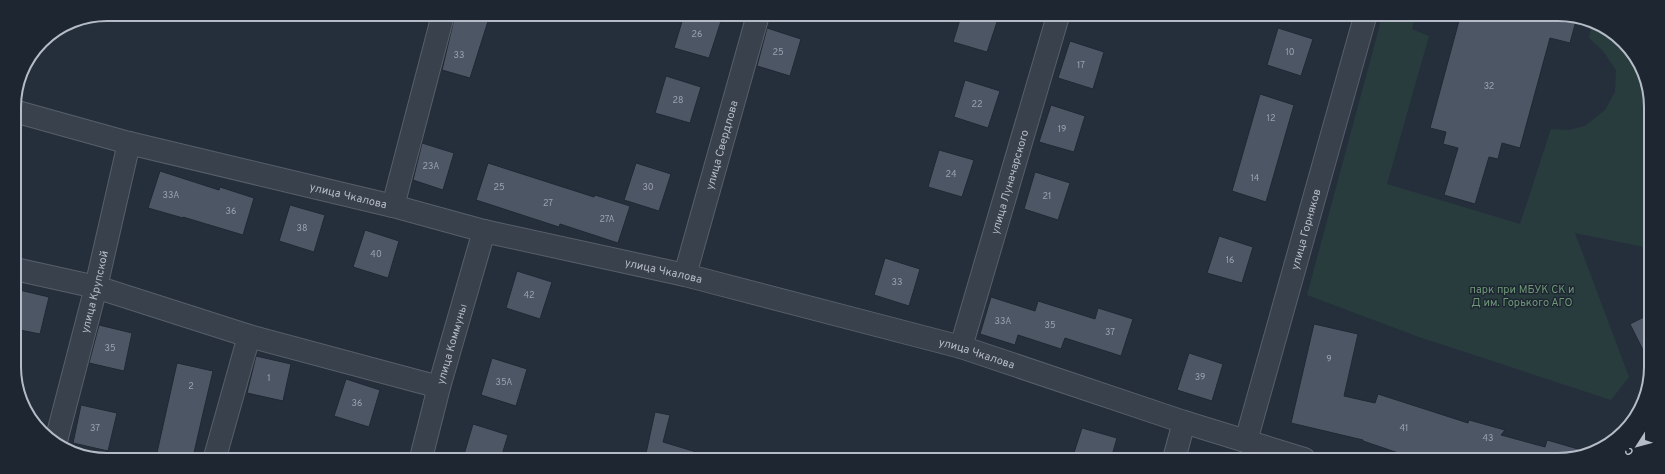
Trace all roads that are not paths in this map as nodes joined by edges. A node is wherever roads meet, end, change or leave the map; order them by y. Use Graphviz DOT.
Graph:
graph roads {
  1 [pos="441,21"];
  2 [pos="756,21"];
  3 [pos="1057,21"];
  4 [pos="1364,21"];
  5 [pos="21,113"];
  6 [pos="129,143"];
  7 [pos="393,206"];
  8 [pos="484,231"];
  9 [pos="21,270"];
  10 [pos="685,275"];
  11 [pos="96,287"];
  12 [pos="249,336"];
  13 [pos="961,347"];
  14 [pos="439,387"];
  15 [pos="1184,422"];
  16 [pos="57,436"];
  17 [pos="1246,441"];
  18 [pos="216,453"];
  19 [pos="422,453"];
  20 [pos="1176,453"];
  21 [pos="1285,453"];
  1 -- 7 [label="street"];
  2 -- 10 [label="street, улица Свердлова"];
  3 -- 13 [label="street, улица Луначарского"];
  4 -- 17 [label="street, улица Горняков"];
  5 -- 6 [label="street, улица Чкалова"];
  6 -- 7 [label="street, улица Чкалова"];
  6 -- 11 [label="street, улица Крупской"];
  7 -- 8 [label="street, улица Чкалова"];
  8 -- 10 [label="street, улица Чкалова"];
  8 -- 14 [label="street, улица Коммуны"];
  9 -- 11 [label="street"];
  10 -- 13 [label="street, улица Чкалова"];
  11 -- 12 [label="street"];
  11 -- 16 [label="street, улица Крупской"];
  12 -- 14 [label="street"];
  12 -- 18 [label="street"];
  13 -- 15 [label="street, улица Чкалова"];
  14 -- 19 [label="street, улица Коммуны"];
  15 -- 17 [label="street, улица Чкалова"];
  15 -- 20 [label="street"];
  17 -- 21 [label="street, улица Чкалова"];
}
